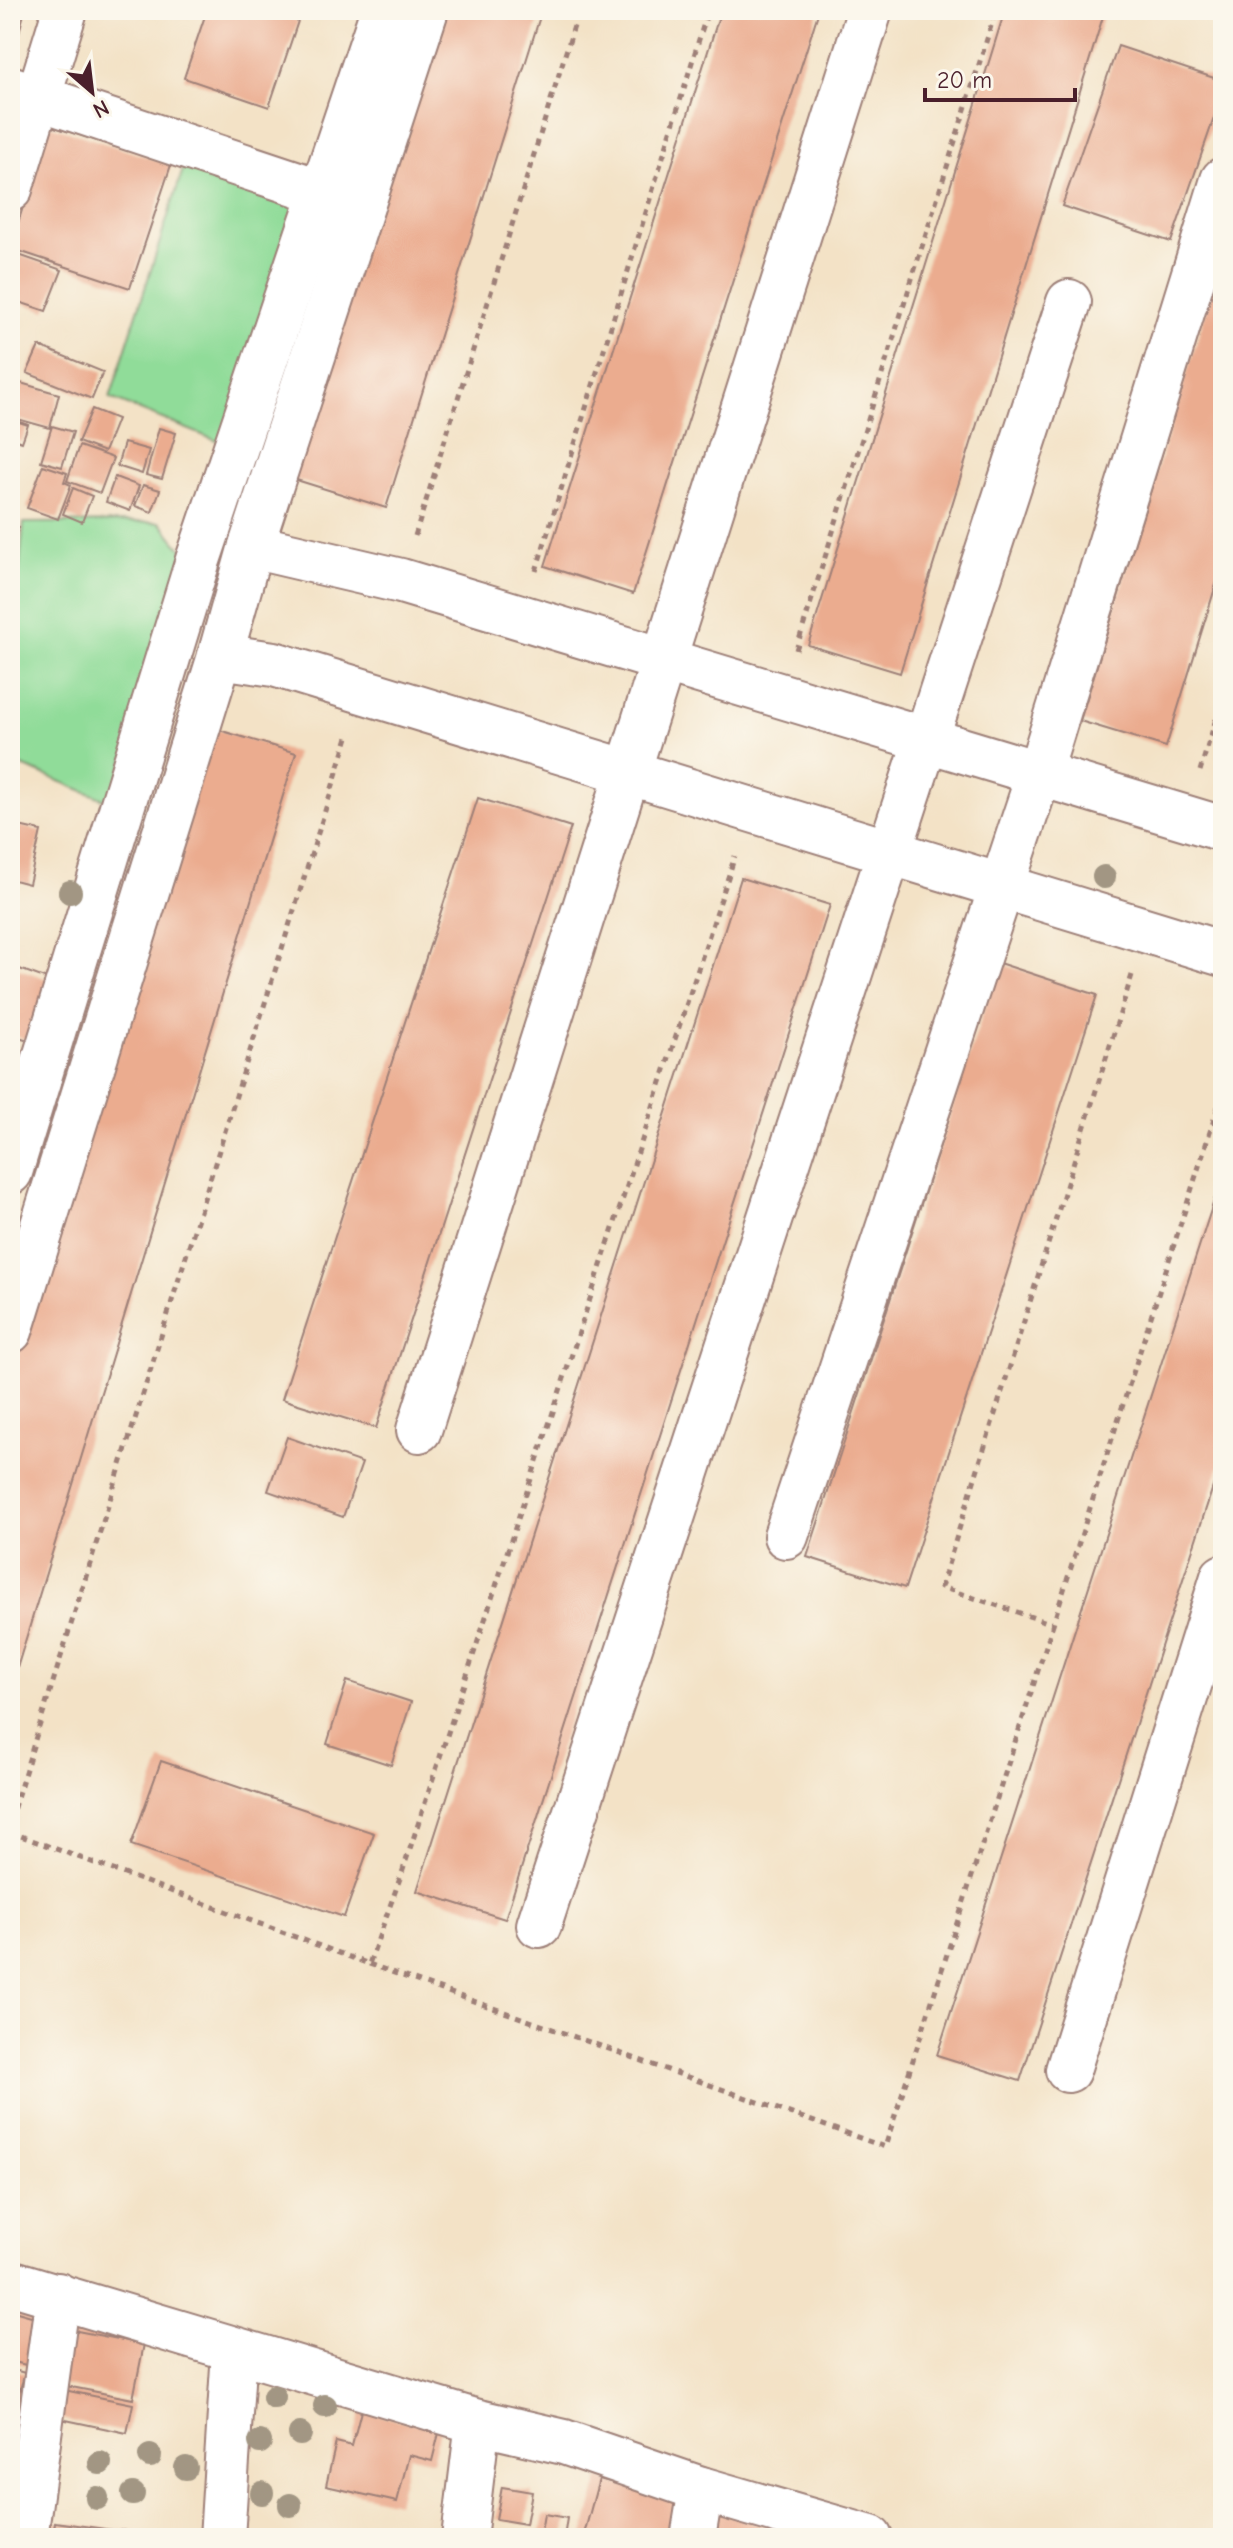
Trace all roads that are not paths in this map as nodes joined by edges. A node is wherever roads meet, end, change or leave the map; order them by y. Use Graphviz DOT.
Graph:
graph roads {
  1 [pos="65,10"];
  2 [pos="383,10"];
  3 [pos="426,10"];
  4 [pos="870,10"];
  5 [pos="24,92"];
  6 [pos="1223,180"];
  7 [pos="10,189"];
  8 [pos="322,192"];
  9 [pos="1069,302"];
  10 [pos="251,546"];
  11 [pos="220,656"];
  12 [pos="665,661"];
  13 [pos="927,740"];
  14 [pos="626,772"];
  15 [pos="1039,774"];
  16 [pos="1204,824"];
  17 [pos="888,851"];
  18 [pos="1002,886"];
  19 [pos="1223,954"];
  20 [pos="10,1172"];
  21 [pos="10,1331"];
  22 [pos="419,1430"];
  23 [pos="786,1536"];
  24 [pos="1223,1577"];
  25 [pos="539,1925"];
  26 [pos="1068,2070"];
  27 [pos="10,2282"];
  28 [pos="58,2295"];
  29 [pos="234,2351"];
  30 [pos="478,2422"];
  31 [pos="701,2489"];
  32 [pos="25,2538"];
  33 [pos="222,2538"];
  34 [pos="464,2538"];
  35 [pos="693,2538"];
  36 [pos="870,2538"];
  1 -- 5 [label="street"];
  2 -- 8 [label="street"];
  3 -- 10 [label="street"];
  4 -- 12 [label="street"];
  5 -- 7 [label="street"];
  5 -- 8 [label="street"];
  6 -- 15 [label="street"];
  8 -- 20 [label="street"];
  9 -- 13 [label="street"];
  10 -- 11 [label="street"];
  10 -- 12 [label="street"];
  11 -- 14 [label="street"];
  11 -- 21 [label="street"];
  12 -- 13 [label="street"];
  12 -- 14 [label="street"];
  13 -- 15 [label="street"];
  13 -- 17 [label="street"];
  14 -- 17 [label="street"];
  14 -- 22 [label="street"];
  15 -- 16 [label="street"];
  15 -- 18 [label="street"];
  17 -- 18 [label="street"];
  17 -- 25 [label="street"];
  18 -- 19 [label="street"];
  18 -- 23 [label="street"];
  24 -- 26 [label="street"];
  27 -- 28 [label="street"];
  28 -- 29 [label="street"];
  28 -- 32 [label="street"];
  29 -- 30 [label="street"];
  29 -- 33 [label="street"];
  30 -- 31 [label="street"];
  30 -- 34 [label="street"];
  31 -- 35 [label="street"];
  31 -- 36 [label="street"];
}
